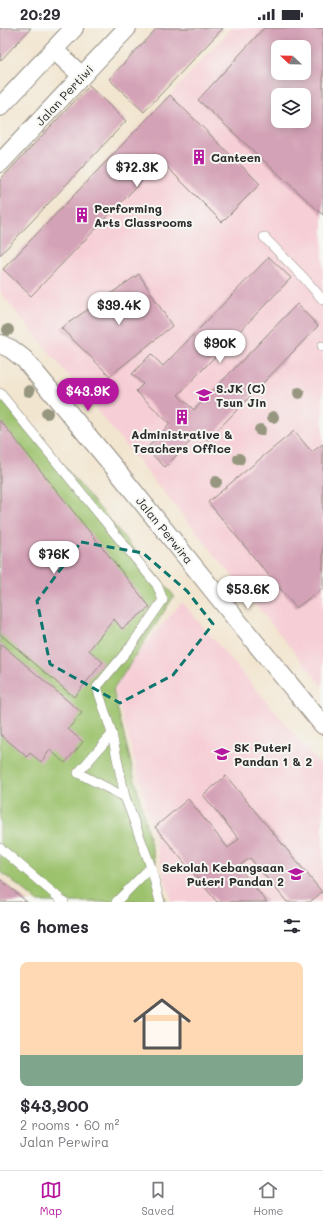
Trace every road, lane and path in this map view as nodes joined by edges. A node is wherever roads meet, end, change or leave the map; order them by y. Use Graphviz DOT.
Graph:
graph roads {
  1 [pos="74,28"];
  2 [pos="127,28"];
  3 [pos="54,50"];
  4 [pos="82,76"];
  5 [pos="0,107"];
  6 [pos="0,163"];
  7 [pos="264,237"];
  8 [pos="323,300"];
  9 [pos="0,344"];
  10 [pos="0,393"];
  11 [pos="323,725"];
  12 [pos="112,734"];
  13 [pos="126,797"];
  14 [pos="0,848"];
  15 [pos="151,867"];
  16 [pos="64,902"];
  17 [pos="116,902"];
  18 [pos="160,902"];
  1 -- 3 [label="street"];
  2 -- 4 [label="street, Jalan Pertiwi"];
  3 -- 4 [label="street"];
  3 -- 5 [label="street"];
  4 -- 6 [label="street, Jalan Pertiwi"];
  7 -- 8 [label="lane"];
  9 -- 11 [label="street, Jalan Perwira"];
  10 -- 12 [label="lane"];
  12 -- 13 [label="lane"];
  12 -- 13 [label="lane"];
  13 -- 15 [label="lane"];
  14 -- 16 [label="lane"];
  15 -- 17 [label="lane"];
  15 -- 18 [label="lane"];
}
